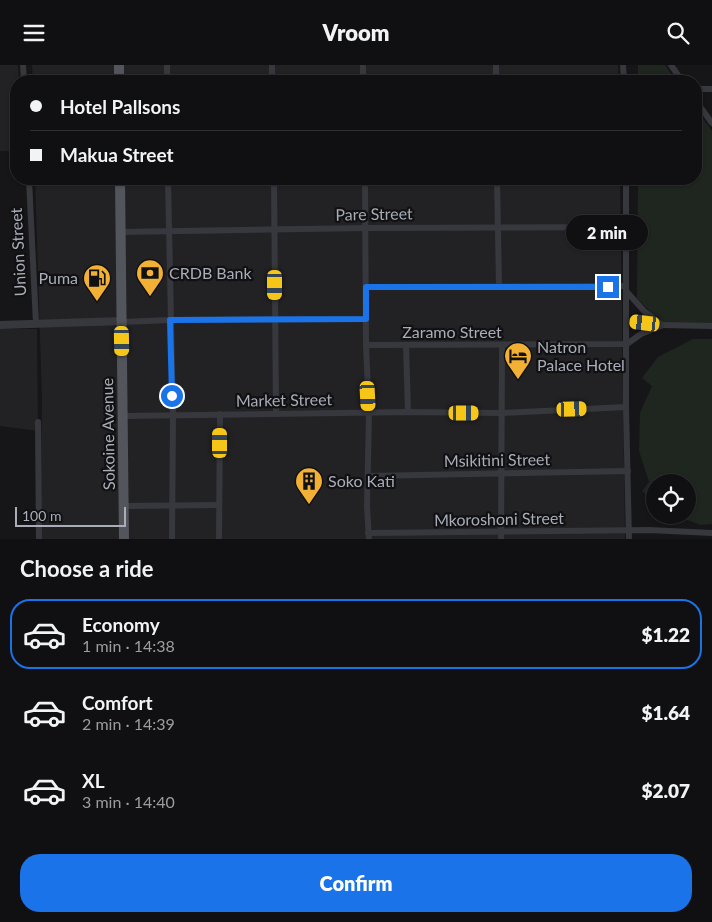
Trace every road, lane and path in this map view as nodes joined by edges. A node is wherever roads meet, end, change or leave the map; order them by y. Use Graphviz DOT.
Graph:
graph roads {
  1 [pos="702,109"];
  2 [pos="711,120"];
  3 [pos="29,185"];
  4 [pos="120,185"];
  5 [pos="168,185"];
  6 [pos="274,185"];
  7 [pos="365,185"];
  8 [pos="497,185"];
  9 [pos="626,185"];
  10 [pos="498,227"];
  11 [pos="626,227"];
  12 [pos="366,228"];
  13 [pos="275,230"];
  14 [pos="169,231"];
  15 [pos="121,232"];
  16 [pos="366,287"];
  17 [pos="498,287"];
  18 [pos="627,289"];
  19 [pos="366,319"];
  20 [pos="170,320"];
  21 [pos="122,321"];
  22 [pos="276,321"];
  23 [pos="627,321"];
  24 [pos="36,324"];
  25 [pos="0,325"];
  26 [pos="663,325"];
  27 [pos="712,326"];
  28 [pos="627,344"];
  29 [pos="366,345"];
  30 [pos="406,345"];
  31 [pos="502,346"];
  32 [pos="626,407"];
  33 [pos="408,412"];
  34 [pos="276,413"];
  35 [pos="369,413"];
  36 [pos="501,413"];
  37 [pos="220,414"];
  38 [pos="172,415"];
  39 [pos="123,416"];
  40 [pos="38,422"];
  41 [pos="628,471"];
  42 [pos="501,474"];
  43 [pos="368,476"];
  44 [pos="172,505"];
  45 [pos="219,505"];
  46 [pos="124,506"];
  47 [pos="629,531"];
  48 [pos="712,533"];
  49 [pos="368,536"];
  50 [pos="502,536"];
  51 [pos="39,539"];
  52 [pos="124,539"];
  53 [pos="172,539"];
  54 [pos="218,539"];
  55 [pos="629,539"];
  1 -- 2 [label="street"];
  3 -- 24 [label="street, Union Street"];
  4 -- 15 [label="main road, Sokoine Avenue"];
  5 -- 14 [label="street"];
  6 -- 13 [label="street"];
  7 -- 12 [label="street"];
  8 -- 10 [label="street"];
  9 -- 11 [label="street"];
  10 -- 11 [label="street, Pare Street"];
  10 -- 12 [label="street, Pare Street"];
  10 -- 17 [label="street"];
  11 -- 18 [label="street"];
  12 -- 13 [label="street, Pare Street"];
  12 -- 16 [label="street"];
  13 -- 14 [label="street, Pare Street"];
  13 -- 22 [label="street"];
  14 -- 15 [label="street, Pare Street"];
  14 -- 20 [label="street"];
  15 -- 21 [label="main road, Sokoine Avenue"];
  16 -- 17 [label="street"];
  16 -- 19 [label="street"];
  17 -- 18 [label="street"];
  18 -- 23 [label="street"];
  18 -- 26 [label="street"];
  19 -- 22 [label="street"];
  19 -- 29 [label="street"];
  20 -- 21 [label="street"];
  20 -- 22 [label="street"];
  20 -- 38 [label="street"];
  21 -- 24 [label="street"];
  21 -- 39 [label="main road, Sokoine Avenue"];
  22 -- 34 [label="street"];
  23 -- 26 [label="street"];
  23 -- 28 [label="street"];
  24 -- 25 [label="street"];
  26 -- 27 [label="street"];
  26 -- 28 [label="street"];
  28 -- 31 [label="street, Zaramo Street"];
  28 -- 32 [label="street"];
  29 -- 30 [label="street, Zaramo Street"];
  29 -- 35 [label="street"];
  30 -- 31 [label="street, Zaramo Street"];
  30 -- 33 [label="street"];
  31 -- 36 [label="street"];
  32 -- 36 [label="street, Market Street"];
  32 -- 41 [label="street"];
  33 -- 35 [label="street, Market Street"];
  33 -- 36 [label="street, Market Street"];
  34 -- 35 [label="street, Market Street"];
  34 -- 37 [label="street, Market Street"];
  35 -- 43 [label="street"];
  36 -- 42 [label="street"];
  37 -- 38 [label="street, Market Street"];
  37 -- 45 [label="street"];
  38 -- 39 [label="street, Market Street"];
  38 -- 44 [label="street"];
  39 -- 46 [label="main road, Sokoine Avenue"];
  40 -- 51 [label="street"];
  41 -- 42 [label="street, Msikitini Street"];
  41 -- 47 [label="street"];
  42 -- 43 [label="street, Msikitini Street"];
  42 -- 50 [label="street"];
  43 -- 49 [label="street"];
  44 -- 45 [label="street"];
  44 -- 46 [label="street"];
  44 -- 53 [label="street"];
  45 -- 54 [label="street"];
  46 -- 52 [label="main road, Sokoine Avenue"];
  47 -- 48 [label="street, Mkoroshoni Street"];
  47 -- 50 [label="street, Mkoroshoni Street"];
  47 -- 55 [label="street"];
  49 -- 50 [label="street, Mkoroshoni Street"];
}
